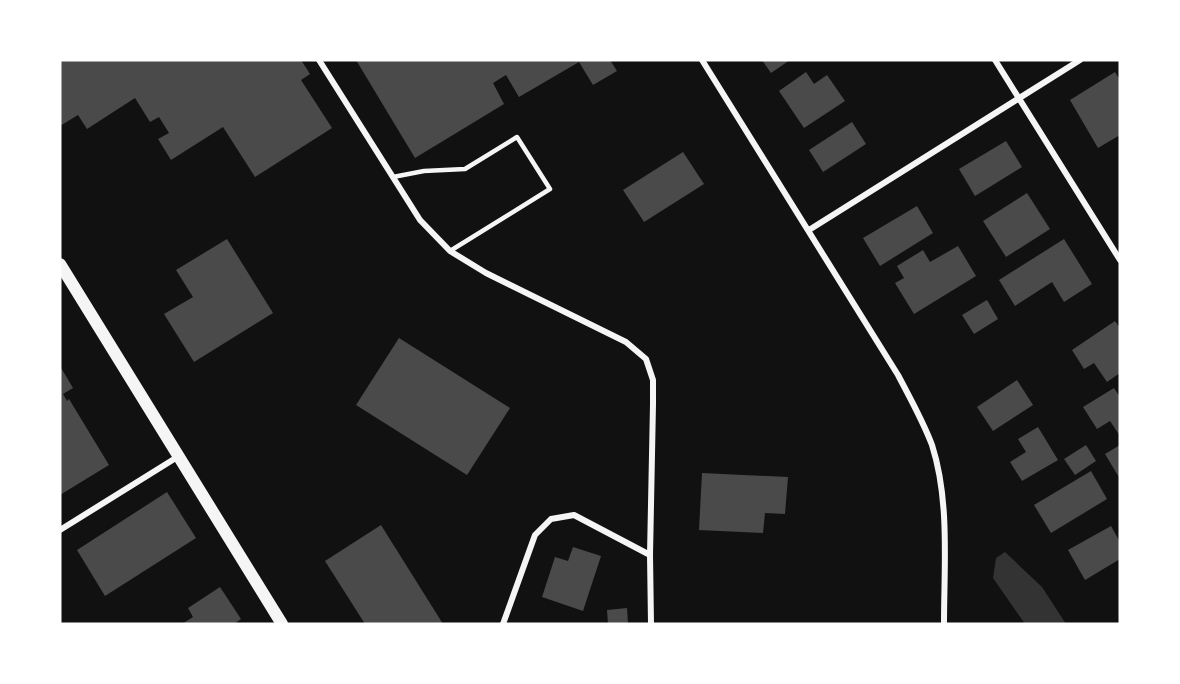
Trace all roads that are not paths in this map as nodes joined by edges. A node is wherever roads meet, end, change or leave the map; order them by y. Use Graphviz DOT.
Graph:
graph roads {
  1 [pos="319,60"];
  2 [pos="702,60"];
  3 [pos="994,60"];
  4 [pos="1080,60"];
  5 [pos="1018,98"];
  6 [pos="393,177"];
  7 [pos="808,230"];
  8 [pos="450,251"];
  9 [pos="1120,260"];
  10 [pos="60,264"];
  11 [pos="179,456"];
  12 [pos="60,530"];
  13 [pos="650,555"];
  14 [pos="282,624"];
  15 [pos="503,624"];
  16 [pos="651,624"];
  17 [pos="944,624"];
  1 -- 6 [label="street"];
  2 -- 7 [label="street"];
  3 -- 5 [label="street"];
  4 -- 5 [label="street"];
  5 -- 7 [label="street"];
  5 -- 9 [label="street"];
  6 -- 8 [label="street"];
  6 -- 8 [label="lane"];
  7 -- 17 [label="street"];
  8 -- 13 [label="street"];
  10 -- 11 [label="main road"];
  11 -- 12 [label="street"];
  11 -- 14 [label="main road"];
  13 -- 15 [label="street"];
  13 -- 16 [label="street"];
}
